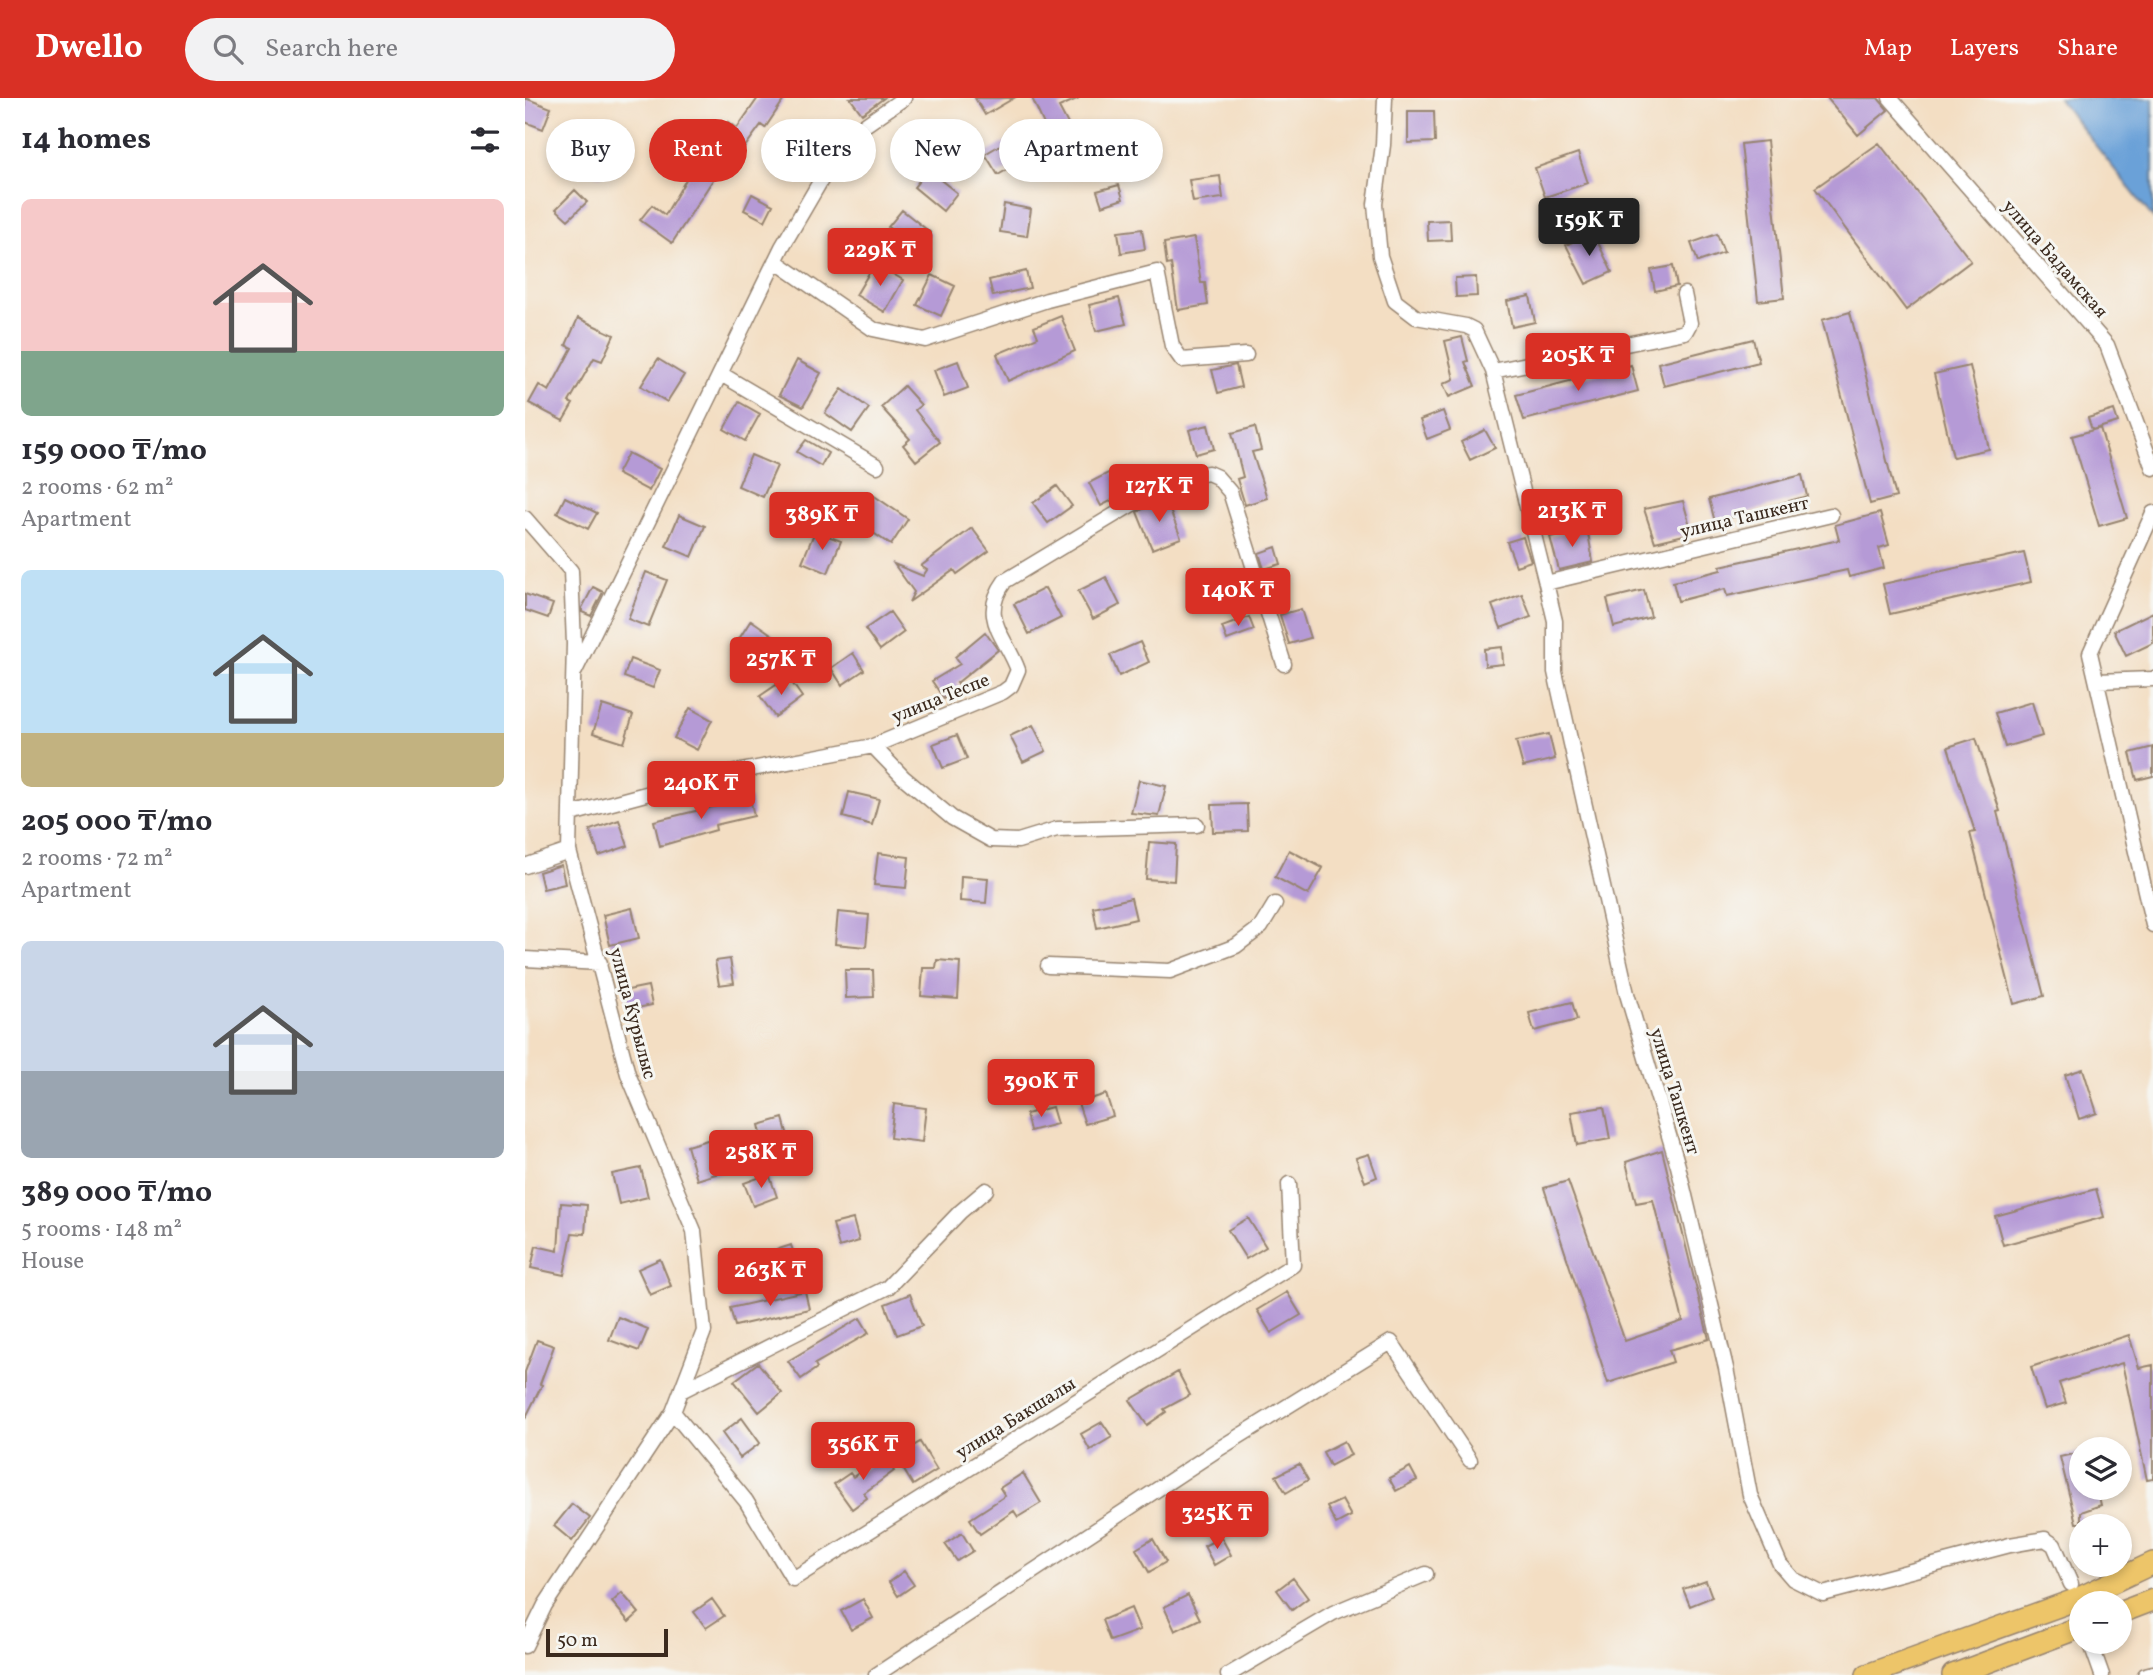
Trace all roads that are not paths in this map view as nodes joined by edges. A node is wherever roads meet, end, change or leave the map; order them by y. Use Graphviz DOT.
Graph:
graph roads {
  1 [pos="904,98"];
  2 [pos="1385,98"];
  3 [pos="1890,98"];
  4 [pos="775,261"];
  5 [pos="1684,293"];
  6 [pos="1246,355"];
  7 [pos="1493,371"];
  8 [pos="721,374"];
  9 [pos="877,466"];
  10 [pos="2153,468"];
  11 [pos="2153,513"];
  12 [pos="1831,515"];
  13 [pos="525,518"];
  14 [pos="1546,583"];
  15 [pos="1284,664"];
  16 [pos="573,675"];
  17 [pos="2153,679"];
  18 [pos="2097,681"];
  19 [pos="873,746"];
  20 [pos="571,814"];
  21 [pos="1197,825"];
  22 [pos="569,851"];
  23 [pos="525,866"];
  24 [pos="1275,904"];
  25 [pos="2153,925"];
  26 [pos="525,959"];
  27 [pos="600,963"];
  28 [pos="1048,966"];
  29 [pos="1289,1184"];
  30 [pos="986,1190"];
  31 [pos="681,1391"];
  32 [pos="673,1412"];
  33 [pos="1470,1460"];
  34 [pos="2153,1563"];
  35 [pos="1426,1574"];
  36 [pos="2071,1584"];
  37 [pos="2153,1600"];
  38 [pos="2132,1608"];
  39 [pos="2069,1631"];
  40 [pos="525,1646"];
  41 [pos="2094,1654"];
  42 [pos="2153,1673"];
  43 [pos="876,1675"];
  44 [pos="1228,1675"];
  45 [pos="1867,1675"];
  46 [pos="1952,1675"];
  47 [pos="2102,1675"];
  48 [pos="2145,1675"];
  1 -- 4 [label="street"];
  2 -- 7 [label="street"];
  3 -- 10 [label="street, улица Бадамская"];
  4 -- 6 [label="street"];
  4 -- 8 [label="street"];
  5 -- 7 [label="street"];
  7 -- 14 [label="street"];
  8 -- 9 [label="street"];
  8 -- 16 [label="street"];
  11 -- 18 [label="street"];
  12 -- 14 [label="street, улица Ташкент"];
  13 -- 16 [label="street, улица Курылыс"];
  14 -- 36 [label="street, улица Ташкент"];
  15 -- 19 [label="street, улица Теспе"];
  16 -- 20 [label="street, улица Курылыс"];
  17 -- 18 [label="street"];
  18 -- 25 [label="street"];
  19 -- 20 [label="street, улица Теспе"];
  19 -- 21 [label="street"];
  20 -- 22 [label="street, улица Курылыс"];
  22 -- 23 [label="street"];
  22 -- 27 [label="street, улица Курылыс"];
  24 -- 28 [label="street"];
  26 -- 27 [label="street"];
  27 -- 31 [label="street, улица Курылыс"];
  29 -- 32 [label="street, улица Бакшалы"];
  30 -- 31 [label="street"];
  31 -- 32 [label="street, улица Курылыс"];
  32 -- 40 [label="street, улица Курылыс"];
  33 -- 43 [label="street"];
  34 -- 45 [label="main road"];
  35 -- 44 [label="street"];
  37 -- 38 [label="main road"];
  39 -- 46 [label="main road"];
  41 -- 47 [label="street"];
  42 -- 48 [label="street"];
}
